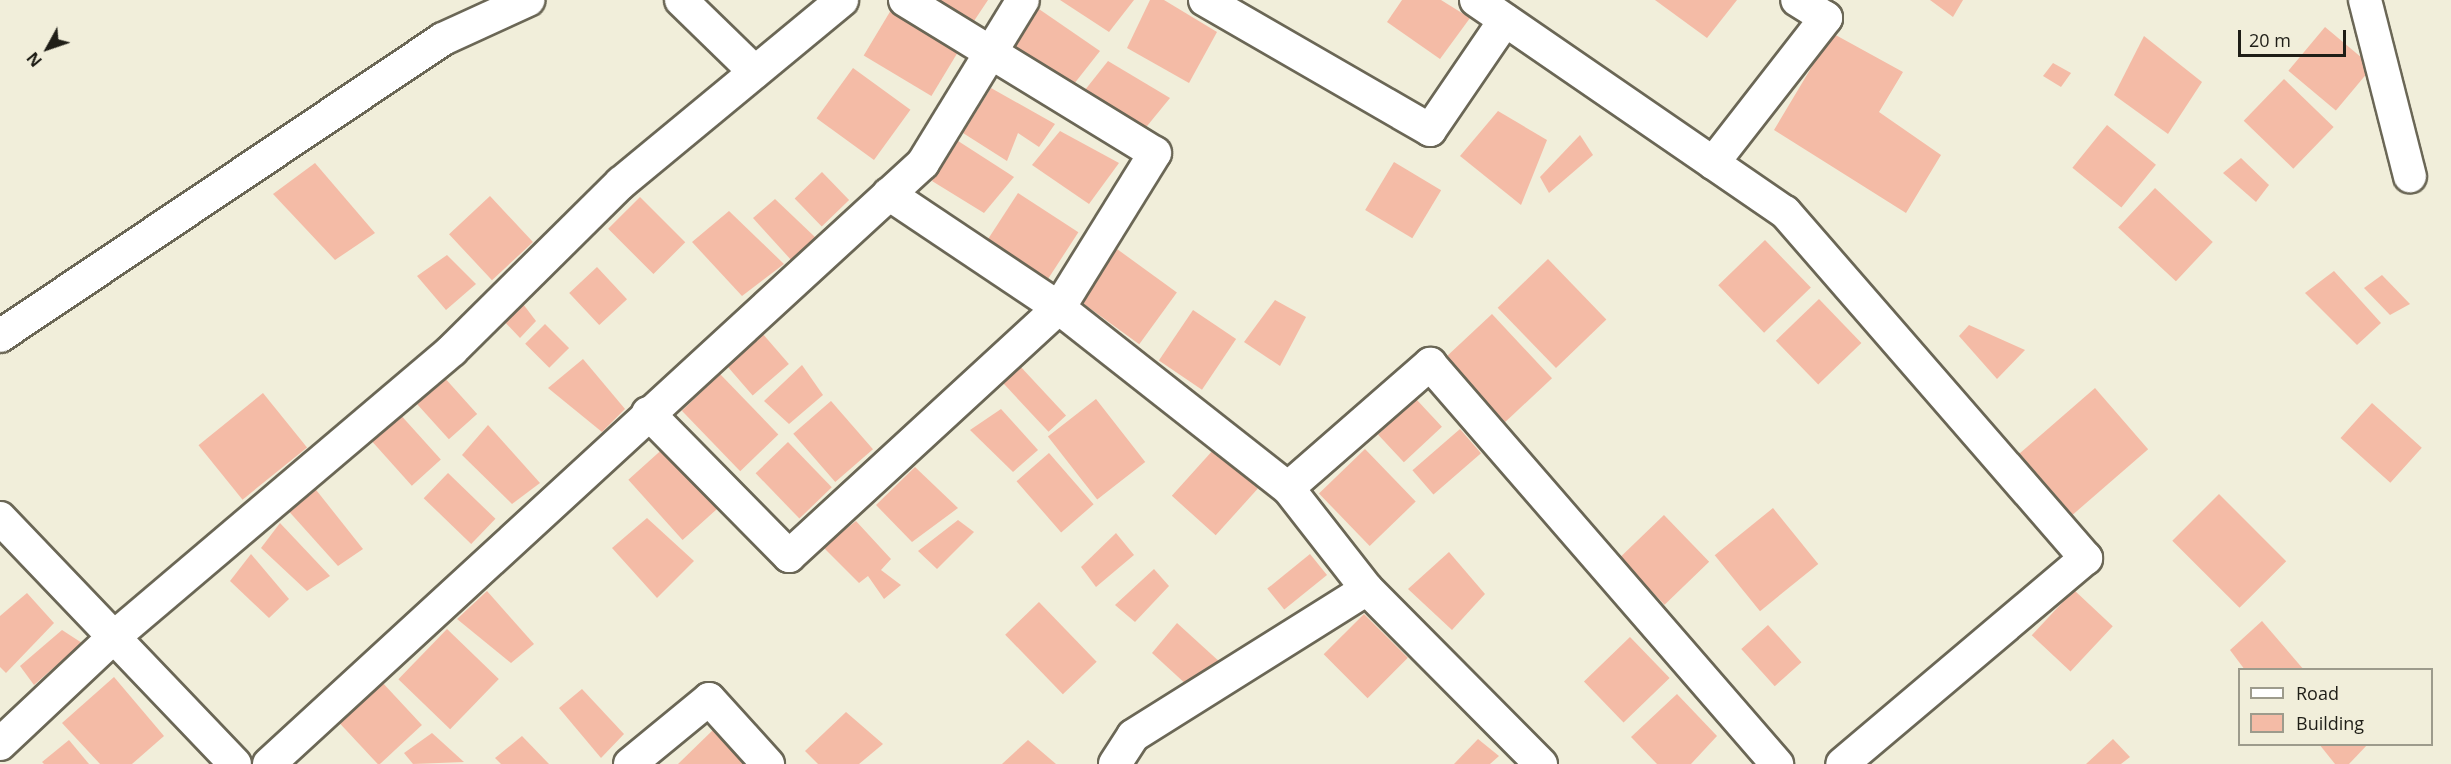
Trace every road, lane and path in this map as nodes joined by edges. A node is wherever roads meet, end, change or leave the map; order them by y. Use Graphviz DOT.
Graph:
graph roads {
  1 [pos="528,0"];
  2 [pos="681,0"];
  3 [pos="842,0"];
  4 [pos="905,0"];
  5 [pos="1023,0"];
  6 [pos="1205,0"];
  7 [pos="1476,0"];
  8 [pos="1797,0"];
  9 [pos="2365,0"];
  10 [pos="1505,20"];
  11 [pos="989,55"];
  12 [pos="755,72"];
  13 [pos="1713,163"];
  14 [pos="2410,176"];
  15 [pos="889,194"];
  16 [pos="1059,308"];
  17 [pos="0,336"];
  18 [pos="648,413"];
  19 [pos="1288,488"];
  20 [pos="0,518"];
  21 [pos="1367,589"];
  22 [pos="114,637"];
  23 [pos="0,744"];
  24 [pos="235,764"];
  25 [pos="269,764"];
  26 [pos="630,764"];
  27 [pos="768,764"];
  28 [pos="1115,764"];
  29 [pos="1541,764"];
  30 [pos="1777,764"];
  31 [pos="1842,764"];
  1 -- 17 [label="street"];
  2 -- 12 [label="street"];
  3 -- 12 [label="street"];
  4 -- 11 [label="street"];
  5 -- 11 [label="street"];
  6 -- 10 [label="street"];
  7 -- 10 [label="street"];
  8 -- 13 [label="street"];
  9 -- 14 [label="street"];
  10 -- 13 [label="street"];
  11 -- 15 [label="street"];
  11 -- 16 [label="street"];
  12 -- 22 [label="street"];
  13 -- 31 [label="street"];
  15 -- 16 [label="street"];
  15 -- 18 [label="street"];
  16 -- 18 [label="street"];
  16 -- 19 [label="street"];
  18 -- 25 [label="street"];
  19 -- 21 [label="street"];
  19 -- 30 [label="street"];
  20 -- 22 [label="street"];
  21 -- 28 [label="street"];
  21 -- 29 [label="street"];
  22 -- 23 [label="street"];
  22 -- 24 [label="street"];
  26 -- 27 [label="street"];
}
